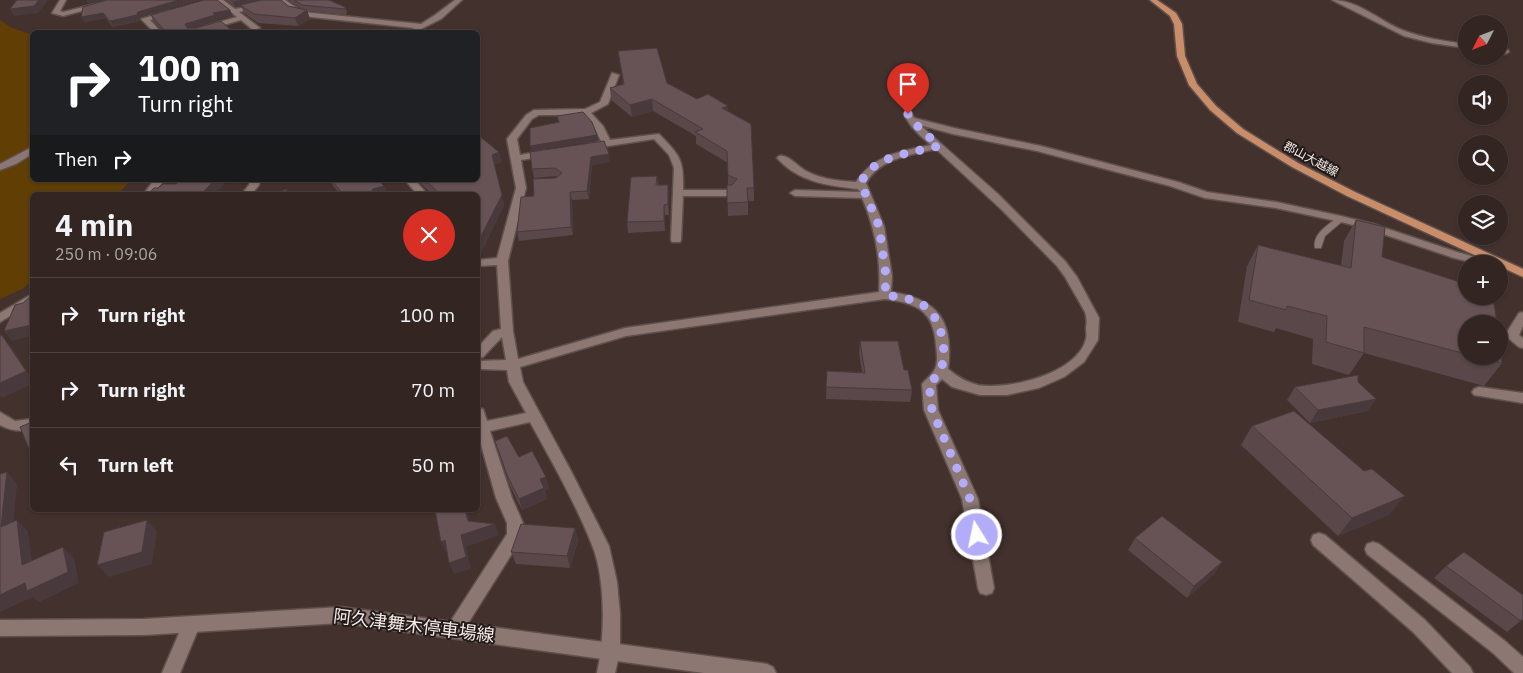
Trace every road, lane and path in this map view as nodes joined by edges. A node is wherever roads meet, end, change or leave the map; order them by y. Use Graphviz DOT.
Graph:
graph roads {
  1 [pos="63,0"];
  2 [pos="120,0"];
  3 [pos="219,0"];
  4 [pos="281,0"];
  5 [pos="459,0"];
  6 [pos="1153,0"];
  7 [pos="1335,0"];
  8 [pos="272,3"];
  9 [pos="262,5"];
  10 [pos="180,10"];
  11 [pos="234,11"];
  12 [pos="240,18"];
  13 [pos="422,26"];
  14 [pos="256,28"];
  15 [pos="156,30"];
  16 [pos="200,30"];
  17 [pos="415,30"];
  18 [pos="1458,45"];
  19 [pos="614,75"];
  20 [pos="586,112"];
  21 [pos="607,144"];
  22 [pos="939,146"];
  23 [pos="576,149"];
  24 [pos="30,151"];
  25 [pos="556,152"];
  26 [pos="517,158"];
  27 [pos="782,158"];
  28 [pos="0,167"];
  29 [pos="412,182"];
  30 [pos="864,190"];
  31 [pos="420,192"];
  32 [pos="679,193"];
  33 [pos="731,193"];
  34 [pos="795,193"];
  35 [pos="1341,219"];
  36 [pos="676,240"];
  37 [pos="1318,246"];
  38 [pos="1481,255"];
  39 [pos="1458,256"];
  40 [pos="502,261"];
  41 [pos="480,263"];
  42 [pos="1508,267"];
  43 [pos="1523,273"];
  44 [pos="885,295"];
  45 [pos="30,299"];
  46 [pos="1523,316"];
  47 [pos="0,318"];
  48 [pos="507,331"];
  49 [pos="1523,344"];
  50 [pos="480,352"];
  51 [pos="480,365"];
  52 [pos="512,365"];
  53 [pos="941,371"];
  54 [pos="1479,392"];
  55 [pos="1523,398"];
  56 [pos="533,416"];
  57 [pos="0,417"];
  58 [pos="480,423"];
  59 [pos="30,424"];
  60 [pos="480,426"];
  61 [pos="1319,540"];
  62 [pos="1373,549"];
  63 [pos="986,588"];
  64 [pos="191,625"];
  65 [pos="0,628"];
  66 [pos="454,630"];
  67 [pos="611,651"];
  68 [pos="1523,669"];
  69 [pos="170,673"];
  70 [pos="606,673"];
  71 [pos="767,673"];
  72 [pos="1464,673"];
  1 -- 2 [label="street"];
  3 -- 11 [label="street"];
  4 -- 8 [label="street"];
  4 -- 13 [label="street"];
  5 -- 13 [label="street"];
  6 -- 38 [label="main road, 郡山大越線"];
  7 -- 18 [label="street"];
  9 -- 11 [label="street"];
  10 -- 15 [label="street"];
  11 -- 12 [label="street"];
  12 -- 14 [label="street"];
  12 -- 16 [label="street"];
  13 -- 17 [label="street"];
  19 -- 20 [label="street"];
  20 -- 21 [label="street"];
  20 -- 26 [label="street"];
  21 -- 23 [label="street"];
  21 -- 32 [label="street"];
  22 -- 30 [label="street"];
  22 -- 35 [label="street"];
  22 -- 53 [label="street"];
  24 -- 28 [label="street"];
  25 -- 26 [label="street"];
  26 -- 40 [label="street"];
  27 -- 30 [label="street"];
  29 -- 31 [label="street"];
  30 -- 34 [label="street"];
  30 -- 44 [label="street"];
  32 -- 33 [label="street"];
  32 -- 36 [label="street"];
  35 -- 37 [label="lane"];
  35 -- 39 [label="street"];
  40 -- 41 [label="street"];
  40 -- 48 [label="street"];
  42 -- 43 [label="main road, 郡山大越線"];
  44 -- 52 [label="street"];
  44 -- 53 [label="street"];
  45 -- 47 [label="street"];
  46 -- 49 [label="street"];
  48 -- 50 [label="street"];
  48 -- 52 [label="street"];
  51 -- 52 [label="street"];
  52 -- 56 [label="street"];
  53 -- 63 [label="street"];
  54 -- 55 [label="street"];
  56 -- 58 [label="street"];
  56 -- 67 [label="street"];
  57 -- 59 [label="street"];
  60 -- 66 [label="street"];
  61 -- 72 [label="street"];
  62 -- 68 [label="street"];
  64 -- 65 [label="street, 阿久津舞木停車場線"];
  64 -- 66 [label="street, 阿久津舞木停車場線"];
  64 -- 69 [label="street"];
  66 -- 67 [label="street, 阿久津舞木停車場線"];
  67 -- 70 [label="street"];
  67 -- 71 [label="street, 阿久津舞木停車場線"];
}
